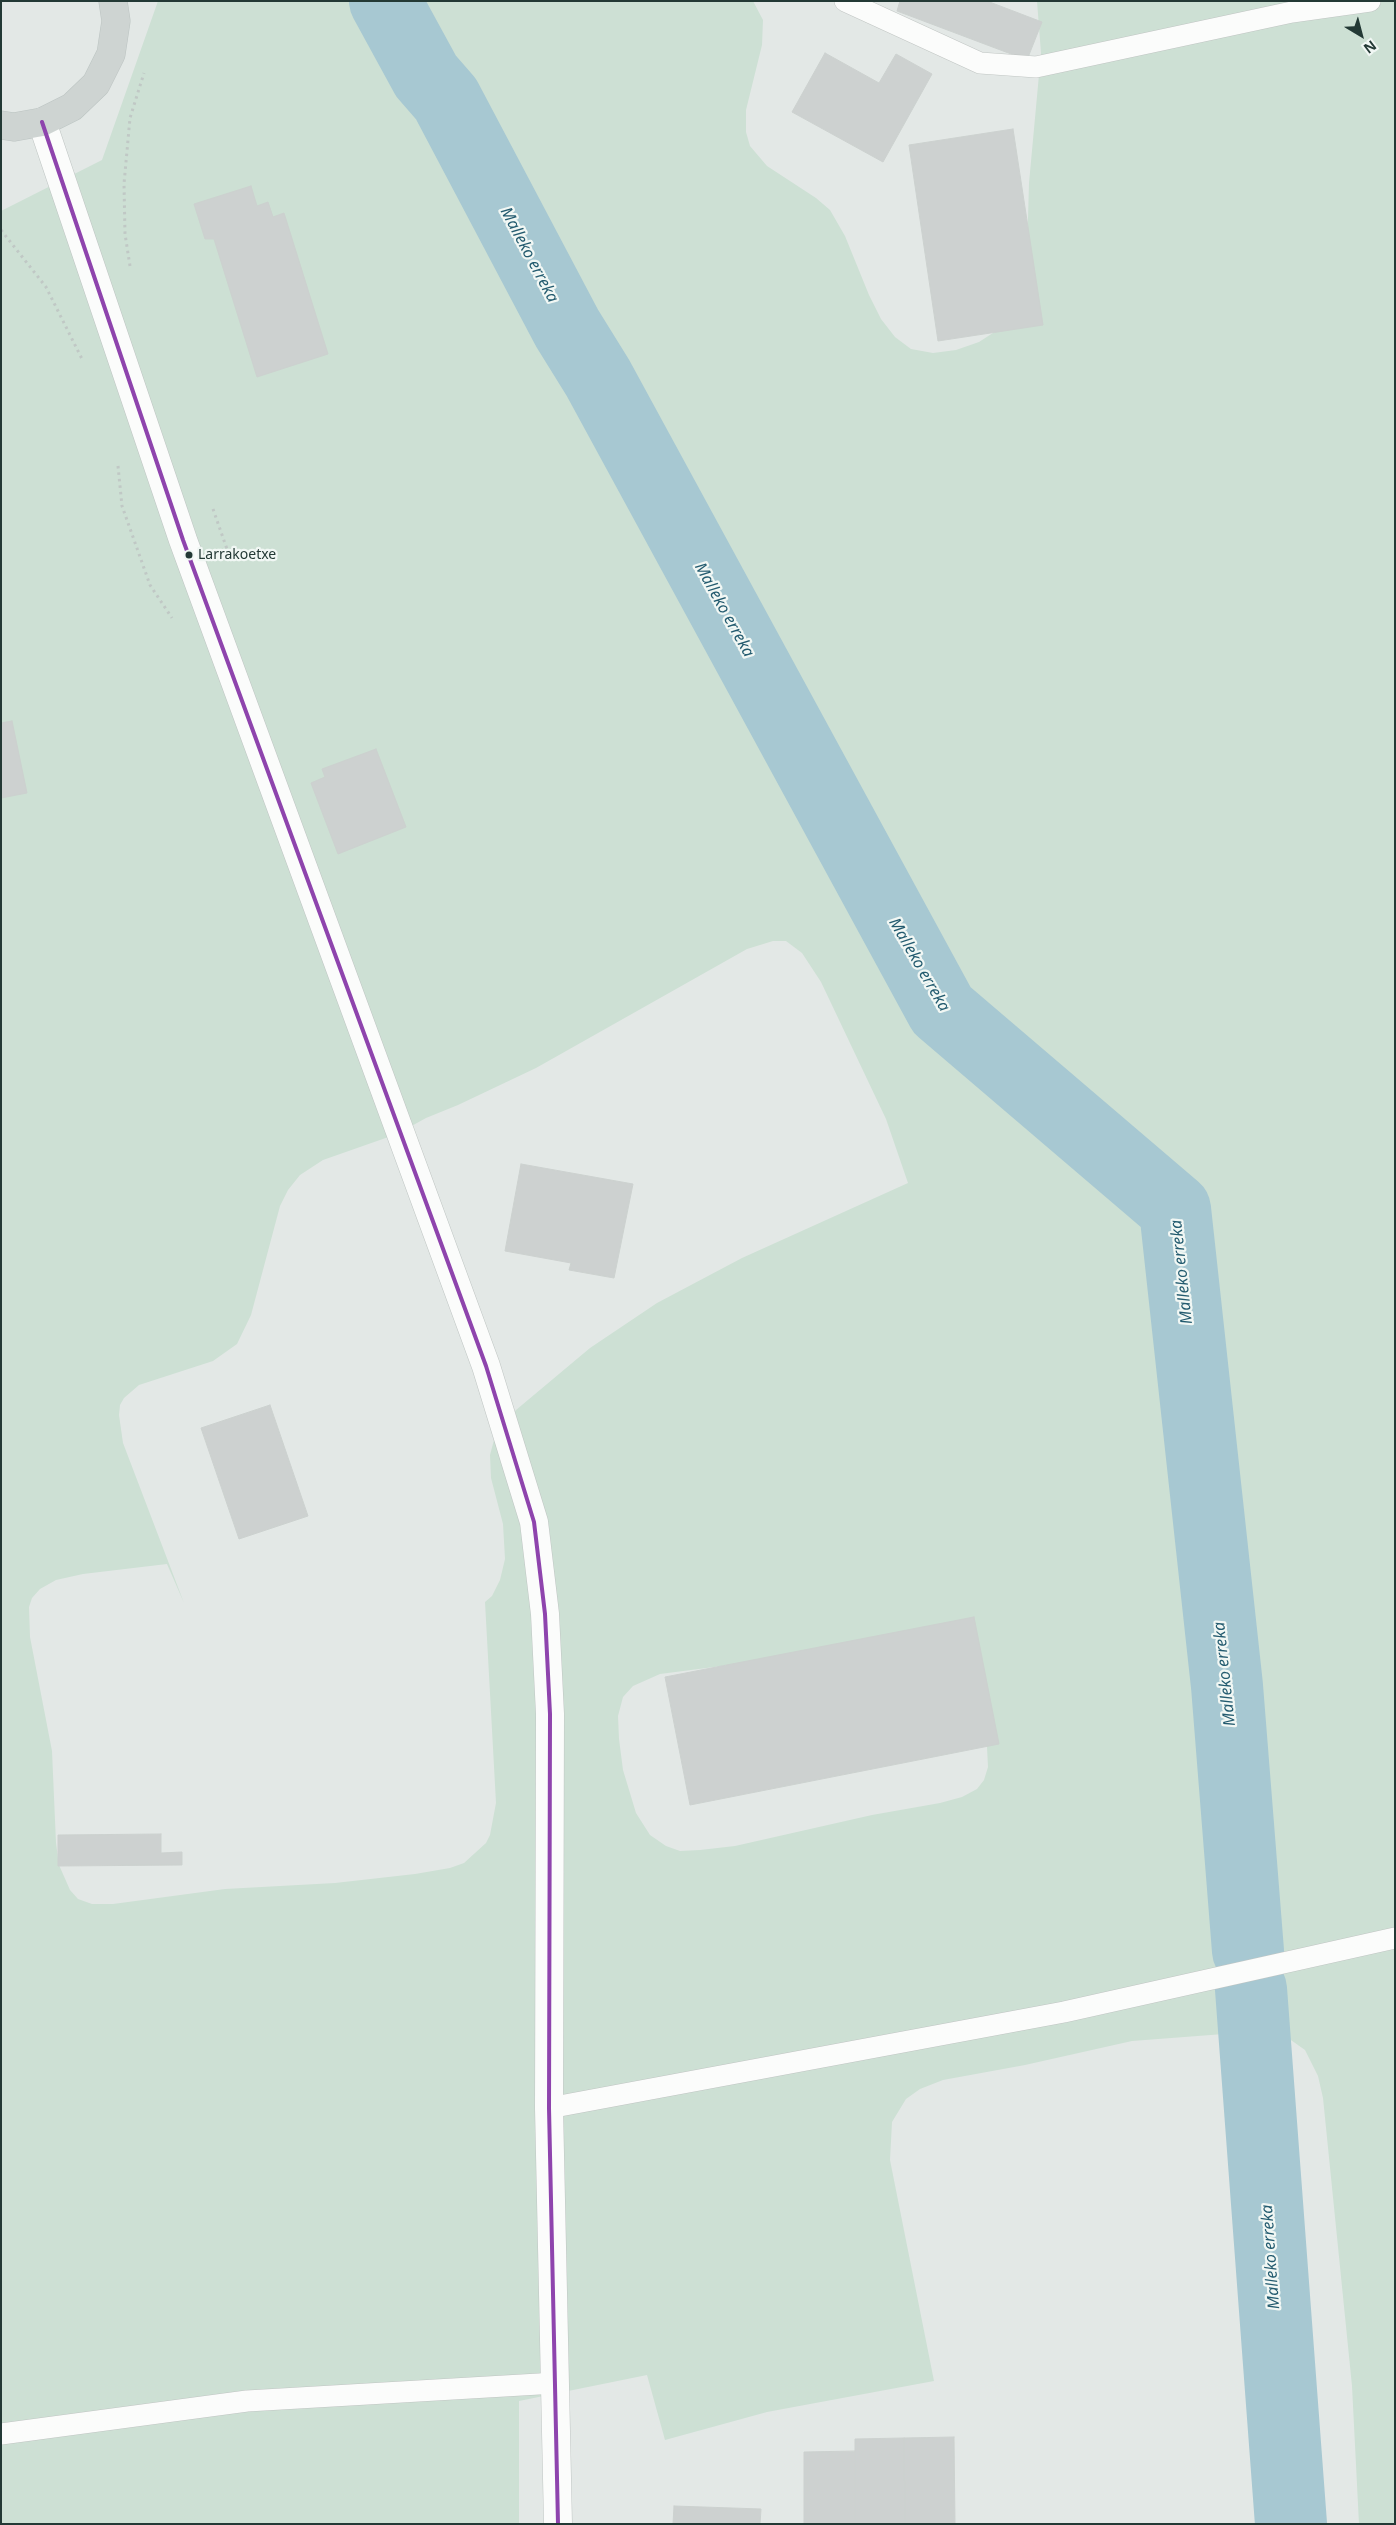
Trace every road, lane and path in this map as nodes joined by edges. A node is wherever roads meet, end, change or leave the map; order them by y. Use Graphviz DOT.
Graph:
graph roads {
  1 [pos="113,1"];
  2 [pos="845,1"];
  3 [pos="1370,1"];
  4 [pos="145,68"];
  5 [pos="42,122"];
  6 [pos="1,125"];
  7 [pos="1,230"];
  8 [pos="131,270"];
  9 [pos="86,367"];
  10 [pos="118,463"];
  11 [pos="212,506"];
  12 [pos="228,553"];
  13 [pos="172,618"];
  14 [pos="1395,1938"];
  15 [pos="549,2108"];
  16 [pos="556,2384"];
  17 [pos="1,2434"];
  18 [pos="558,2524"];
  1 -- 5 [label="main road"];
  2 -- 3 [label="lane"];
  4 -- 8 [label="path"];
  5 -- 6 [label="main road"];
  5 -- 15 [label="street"];
  7 -- 9 [label="path"];
  10 -- 13 [label="path"];
  11 -- 12 [label="path"];
  14 -- 15 [label="lane"];
  15 -- 16 [label="street"];
  16 -- 17 [label="lane"];
  16 -- 18 [label="street"];
}
